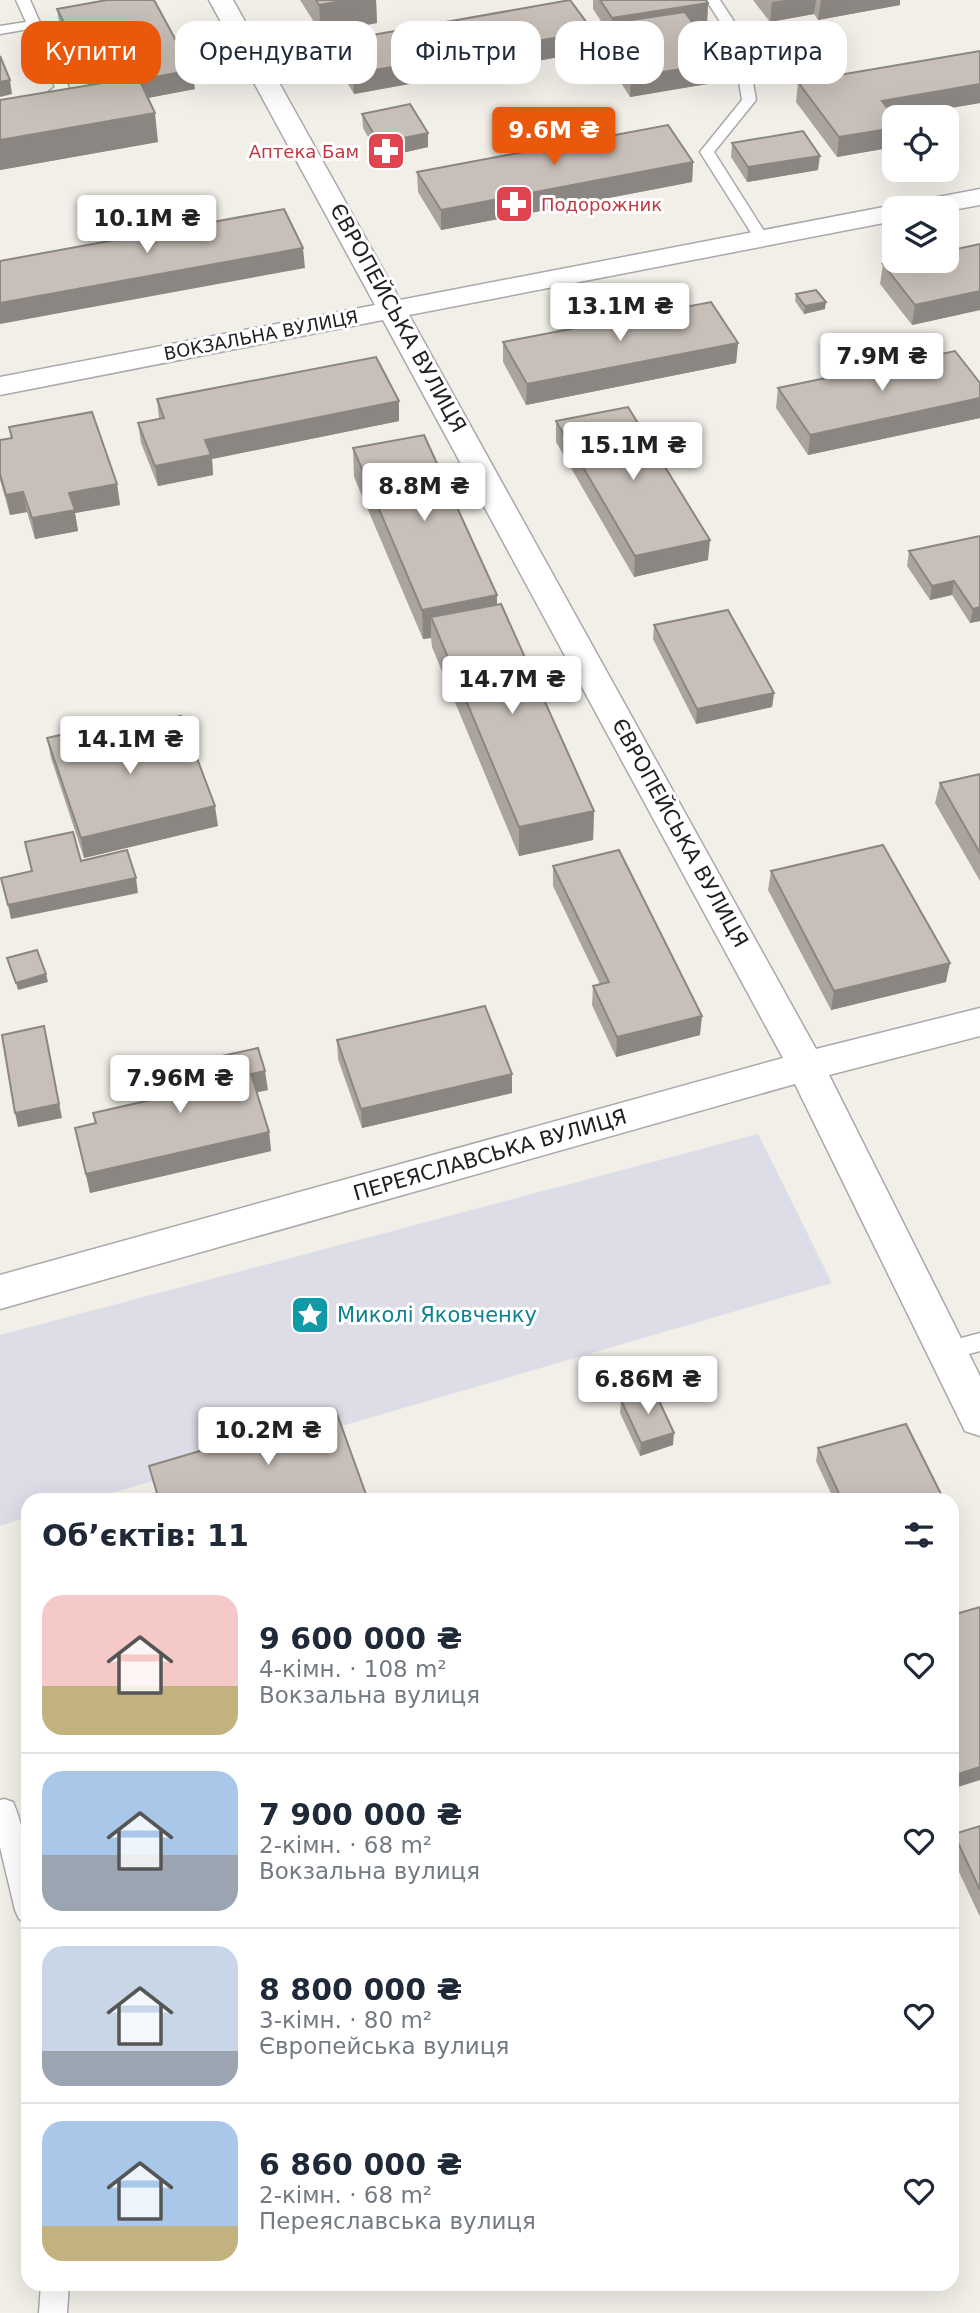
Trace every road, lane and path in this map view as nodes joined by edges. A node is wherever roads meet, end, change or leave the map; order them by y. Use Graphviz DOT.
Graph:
graph roads {
  1 [pos="23,0"];
  2 [pos="221,0"];
  3 [pos="713,0"];
  4 [pos="34,21"];
  5 [pos="21,26"];
  6 [pos="0,30"];
  7 [pos="60,84"];
  8 [pos="0,122"];
  9 [pos="980,197"];
  10 [pos="959,201"];
  11 [pos="882,216"];
  12 [pos="762,239"];
  13 [pos="394,309"];
  14 [pos="0,386"];
  15 [pos="980,1022"];
  16 [pos="807,1066"];
  17 [pos="0,1292"];
  18 [pos="980,1342"];
  19 [pos="947,1351"];
  20 [pos="980,1418"];
  21 [pos="0,1812"];
  22 [pos="21,1881"];
  23 [pos="55,2291"];
  24 [pos="53,2313"];
  1 -- 4 [label="lane"];
  2 -- 13 [label="street, ЄВРОПЕЙСЬКА ВУЛИЦЯ"];
  3 -- 12 [label="lane"];
  5 -- 6 [label="lane"];
  7 -- 8 [label="lane"];
  9 -- 10 [label="street"];
  11 -- 12 [label="street, ВОКЗАЛЬНА ВУЛИЦЯ"];
  12 -- 13 [label="street, ВОКЗАЛЬНА ВУЛИЦЯ"];
  13 -- 14 [label="street, ВОКЗАЛЬНА ВУЛИЦЯ"];
  13 -- 16 [label="street, ЄВРОПЕЙСЬКА ВУЛИЦЯ"];
  15 -- 16 [label="street, ПЕРЕЯСЛАВСЬКА ВУЛИЦЯ"];
  16 -- 17 [label="street, ПЕРЕЯСЛАВСЬКА ВУЛИЦЯ"];
  16 -- 19 [label="street, ЄВРОПЕЙСЬКА ВУЛИЦЯ"];
  18 -- 19 [label="lane"];
  19 -- 20 [label="street, ЄВРОПЕЙСЬКА ВУЛИЦЯ"];
  21 -- 22 [label="lane"];
  23 -- 24 [label="lane"];
}
